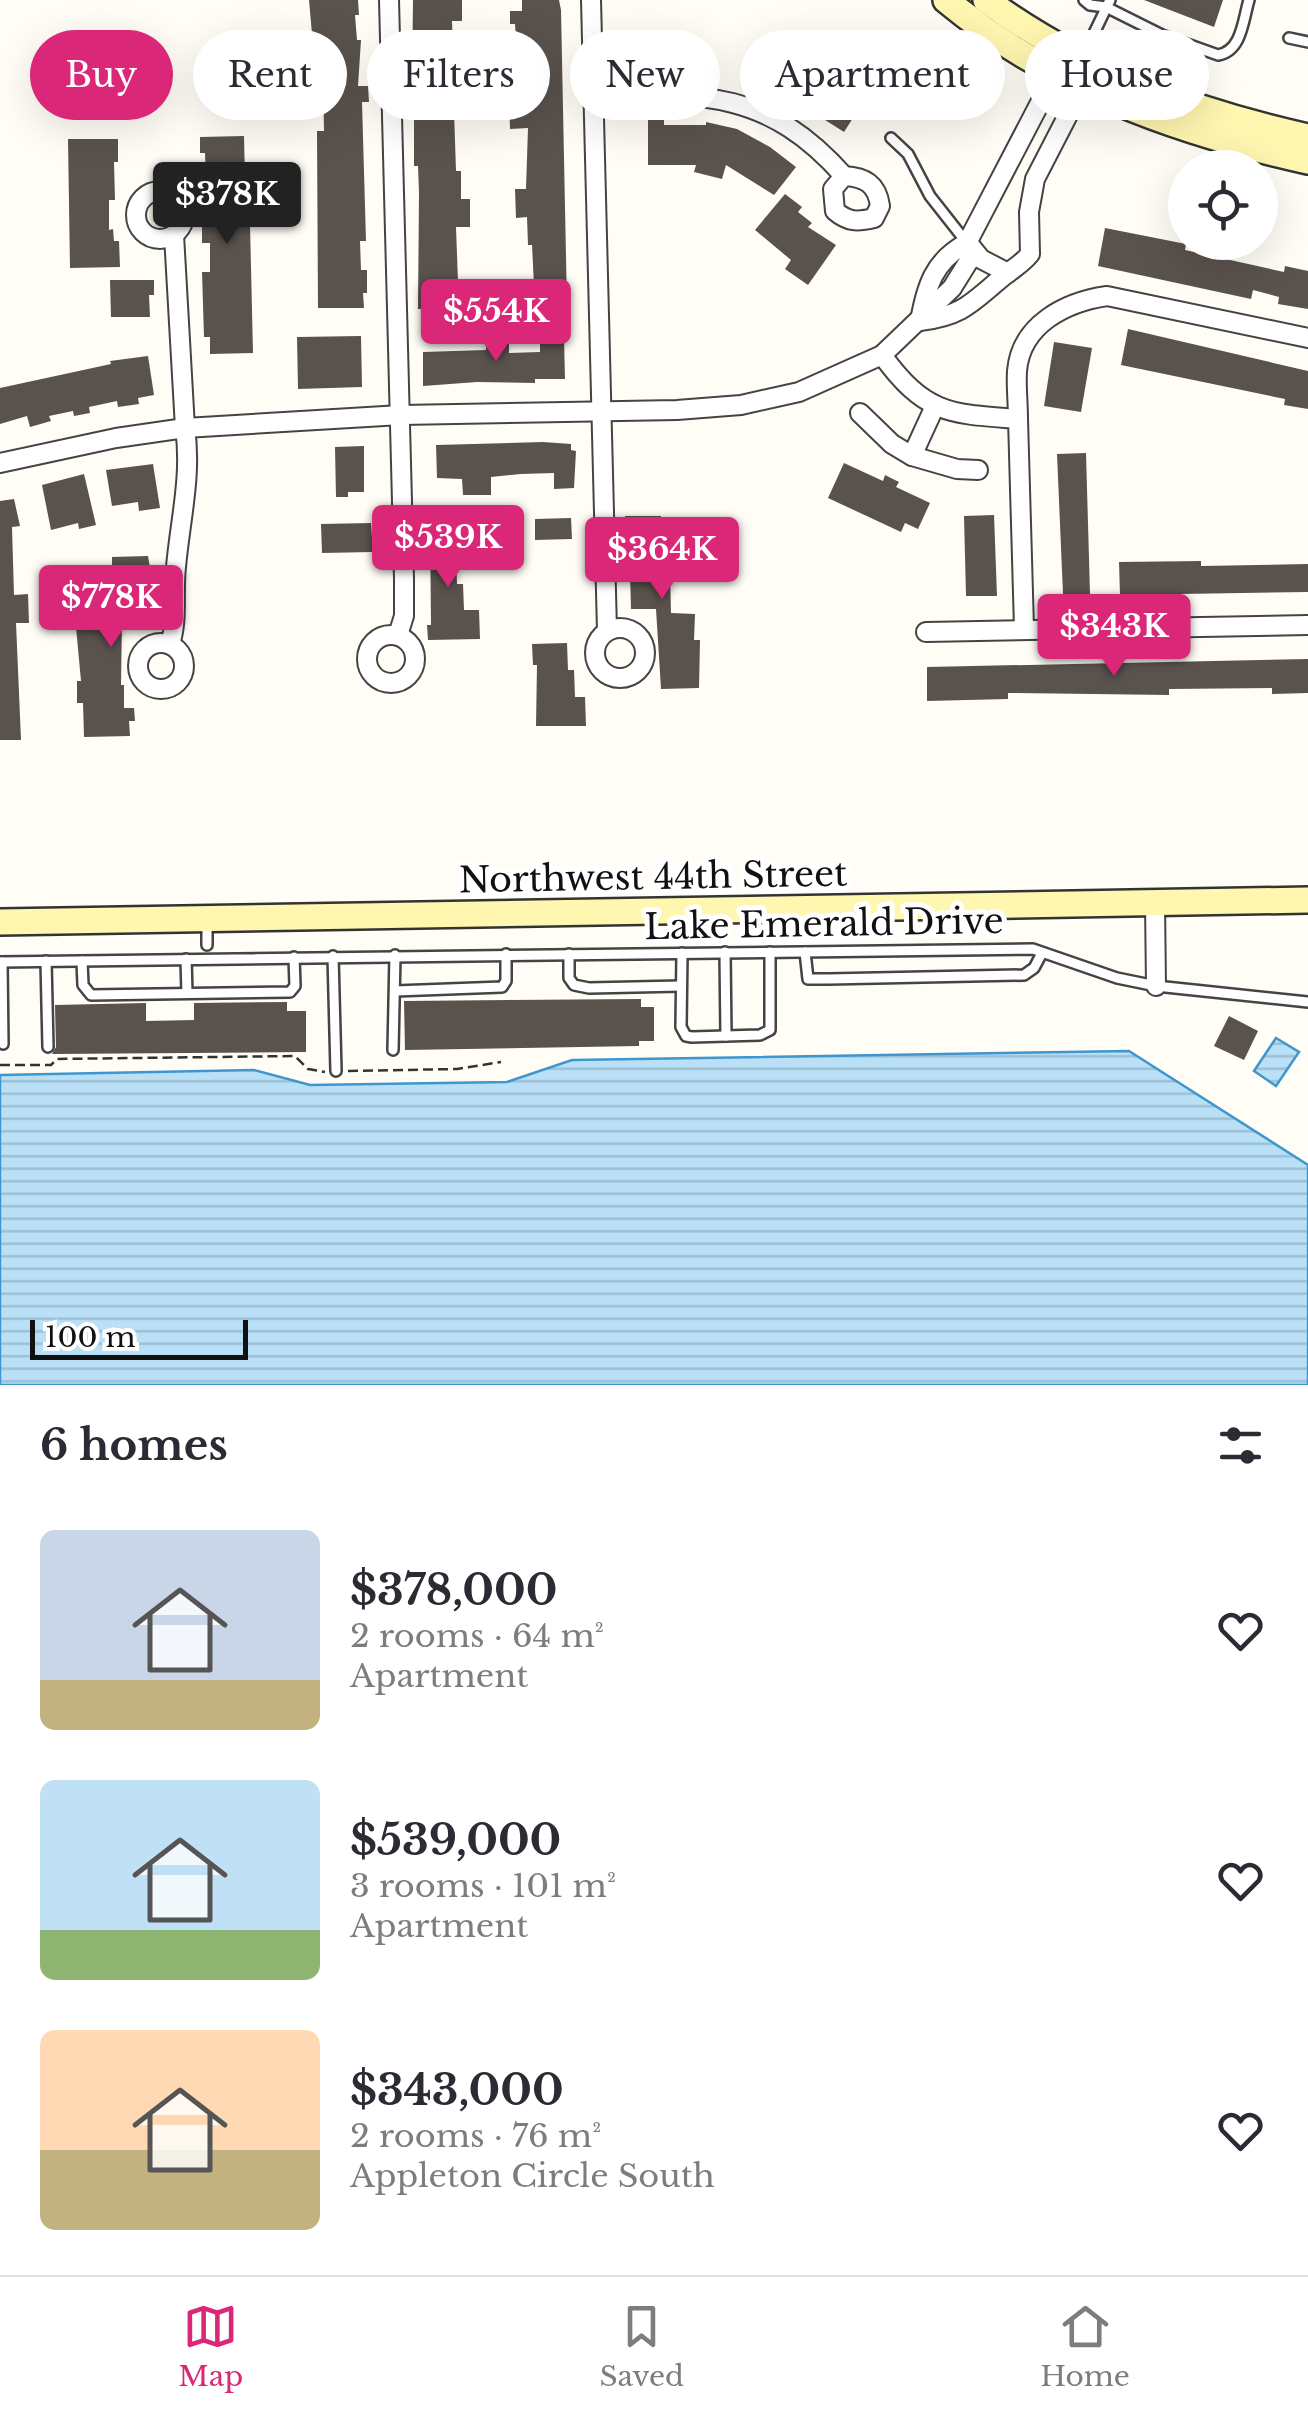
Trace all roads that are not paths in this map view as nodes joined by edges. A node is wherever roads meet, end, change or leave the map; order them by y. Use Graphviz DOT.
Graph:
graph roads {
  1 [pos="388,0"];
  2 [pos="592,0"];
  3 [pos="946,0"];
  4 [pos="986,0"];
  5 [pos="1084,0"];
  6 [pos="1249,0"];
  7 [pos="1108,3"];
  8 [pos="593,30"];
  9 [pos="1095,30"];
  10 [pos="1025,31"];
  11 [pos="1289,38"];
  12 [pos="1308,42"];
  13 [pos="1025,51"];
  14 [pos="720,100"];
  15 [pos="1209,111"];
  16 [pos="595,120"];
  17 [pos="1031,120"];
  18 [pos="1065,120"];
  19 [pos="1165,120"];
  20 [pos="1308,137"];
  21 [pos="891,138"];
  22 [pos="1308,161"];
  23 [pos="844,176"];
  24 [pos="174,235"];
  25 [pos="968,243"];
  26 [pos="1008,272"];
  27 [pos="920,321"];
  28 [pos="1308,338"];
  29 [pos="882,355"];
  30 [pos="935,406"];
  31 [pos="602,411"];
  32 [pos="860,413"];
  33 [pos="401,415"];
  34 [pos="1018,418"];
  35 [pos="185,428"];
  36 [pos="912,456"];
  37 [pos="0,463"];
  38 [pos="978,470"];
  39 [pos="1308,625"];
  40 [pos="1024,628"];
  41 [pos="607,631"];
  42 [pos="926,632"];
  43 [pos="398,635"];
  44 [pos="170,644"];
  45 [pos="1308,900"];
  46 [pos="1155,903"];
  47 [pos="0,922"];
  48 [pos="725,952"];
  49 [pos="770,952"];
  50 [pos="805,952"];
  51 [pos="682,953"];
  52 [pos="1042,953"];
  53 [pos="506,954"];
  54 [pos="568,954"];
  55 [pos="333,956"];
  56 [pos="395,956"];
  57 [pos="294,957"];
  58 [pos="186,959"];
  59 [pos="82,961"];
  60 [pos="1,962"];
  61 [pos="46,962"];
  62 [pos="681,986"];
  63 [pos="1156,986"];
  64 [pos="395,991"];
  65 [pos="187,993"];
  66 [pos="1308,1002"];
  67 [pos="726,1036"];
  68 [pos="3,1044"];
  69 [pos="48,1047"];
  70 [pos="393,1050"];
  71 [pos="336,1072"];
  1 -- 33 [label="street"];
  2 -- 8 [label="street"];
  3 -- 13 [label="street"];
  4 -- 10 [label="street"];
  5 -- 7 [label="lane"];
  6 -- 7 [label="lane"];
  7 -- 9 [label="lane"];
  11 -- 12 [label="lane"];
  14 -- 23 [label="street"];
  15 -- 20 [label="street"];
  16 -- 31 [label="street"];
  17 -- 25 [label="street"];
  18 -- 26 [label="street"];
  19 -- 22 [label="street"];
  21 -- 25 [label="lane"];
  24 -- 35 [label="street"];
  25 -- 26 [label="street"];
  25 -- 27 [label="street"];
  26 -- 27 [label="street"];
  27 -- 29 [label="street"];
  28 -- 34 [label="street"];
  29 -- 30 [label="street"];
  29 -- 31 [label="street"];
  30 -- 34 [label="street"];
  30 -- 36 [label="street"];
  31 -- 33 [label="street"];
  31 -- 41 [label="street"];
  32 -- 36 [label="street"];
  33 -- 35 [label="street"];
  33 -- 43 [label="street"];
  34 -- 40 [label="street"];
  35 -- 37 [label="street"];
  35 -- 44 [label="street"];
  36 -- 38 [label="street"];
  39 -- 40 [label="street"];
  40 -- 42 [label="street"];
  45 -- 46 [label="street, Northwest 44th Street"];
  46 -- 47 [label="street, Northwest 44th Street"];
  46 -- 63 [label="street"];
  48 -- 49 [label="lane, Lake Emerald Drive"];
  48 -- 51 [label="lane, Lake Emerald Drive"];
  48 -- 67 [label="lane"];
  49 -- 50 [label="lane, Lake Emerald Drive"];
  49 -- 67 [label="lane"];
  50 -- 52 [label="lane, Lake Emerald Drive"];
  50 -- 52 [label="lane"];
  51 -- 54 [label="lane, Lake Emerald Drive"];
  51 -- 62 [label="lane"];
  52 -- 63 [label="lane, Lake Emerald Drive"];
  53 -- 54 [label="lane, Lake Emerald Drive"];
  53 -- 56 [label="lane, Lake Emerald Drive"];
  53 -- 64 [label="lane"];
  54 -- 62 [label="lane"];
  55 -- 56 [label="lane, Lake Emerald Drive"];
  55 -- 57 [label="lane, Lake Emerald Drive"];
  55 -- 71 [label="lane"];
  56 -- 64 [label="lane"];
  57 -- 58 [label="lane, Lake Emerald Drive"];
  57 -- 65 [label="lane"];
  58 -- 59 [label="lane, Lake Emerald Drive"];
  58 -- 65 [label="lane"];
  59 -- 61 [label="lane, Lake Emerald Drive"];
  59 -- 65 [label="lane"];
  60 -- 61 [label="lane, Lake Emerald Drive"];
  60 -- 68 [label="lane"];
  61 -- 69 [label="lane"];
  62 -- 67 [label="lane"];
  63 -- 66 [label="lane, Lake Emerald Drive"];
  64 -- 70 [label="lane"];
}
